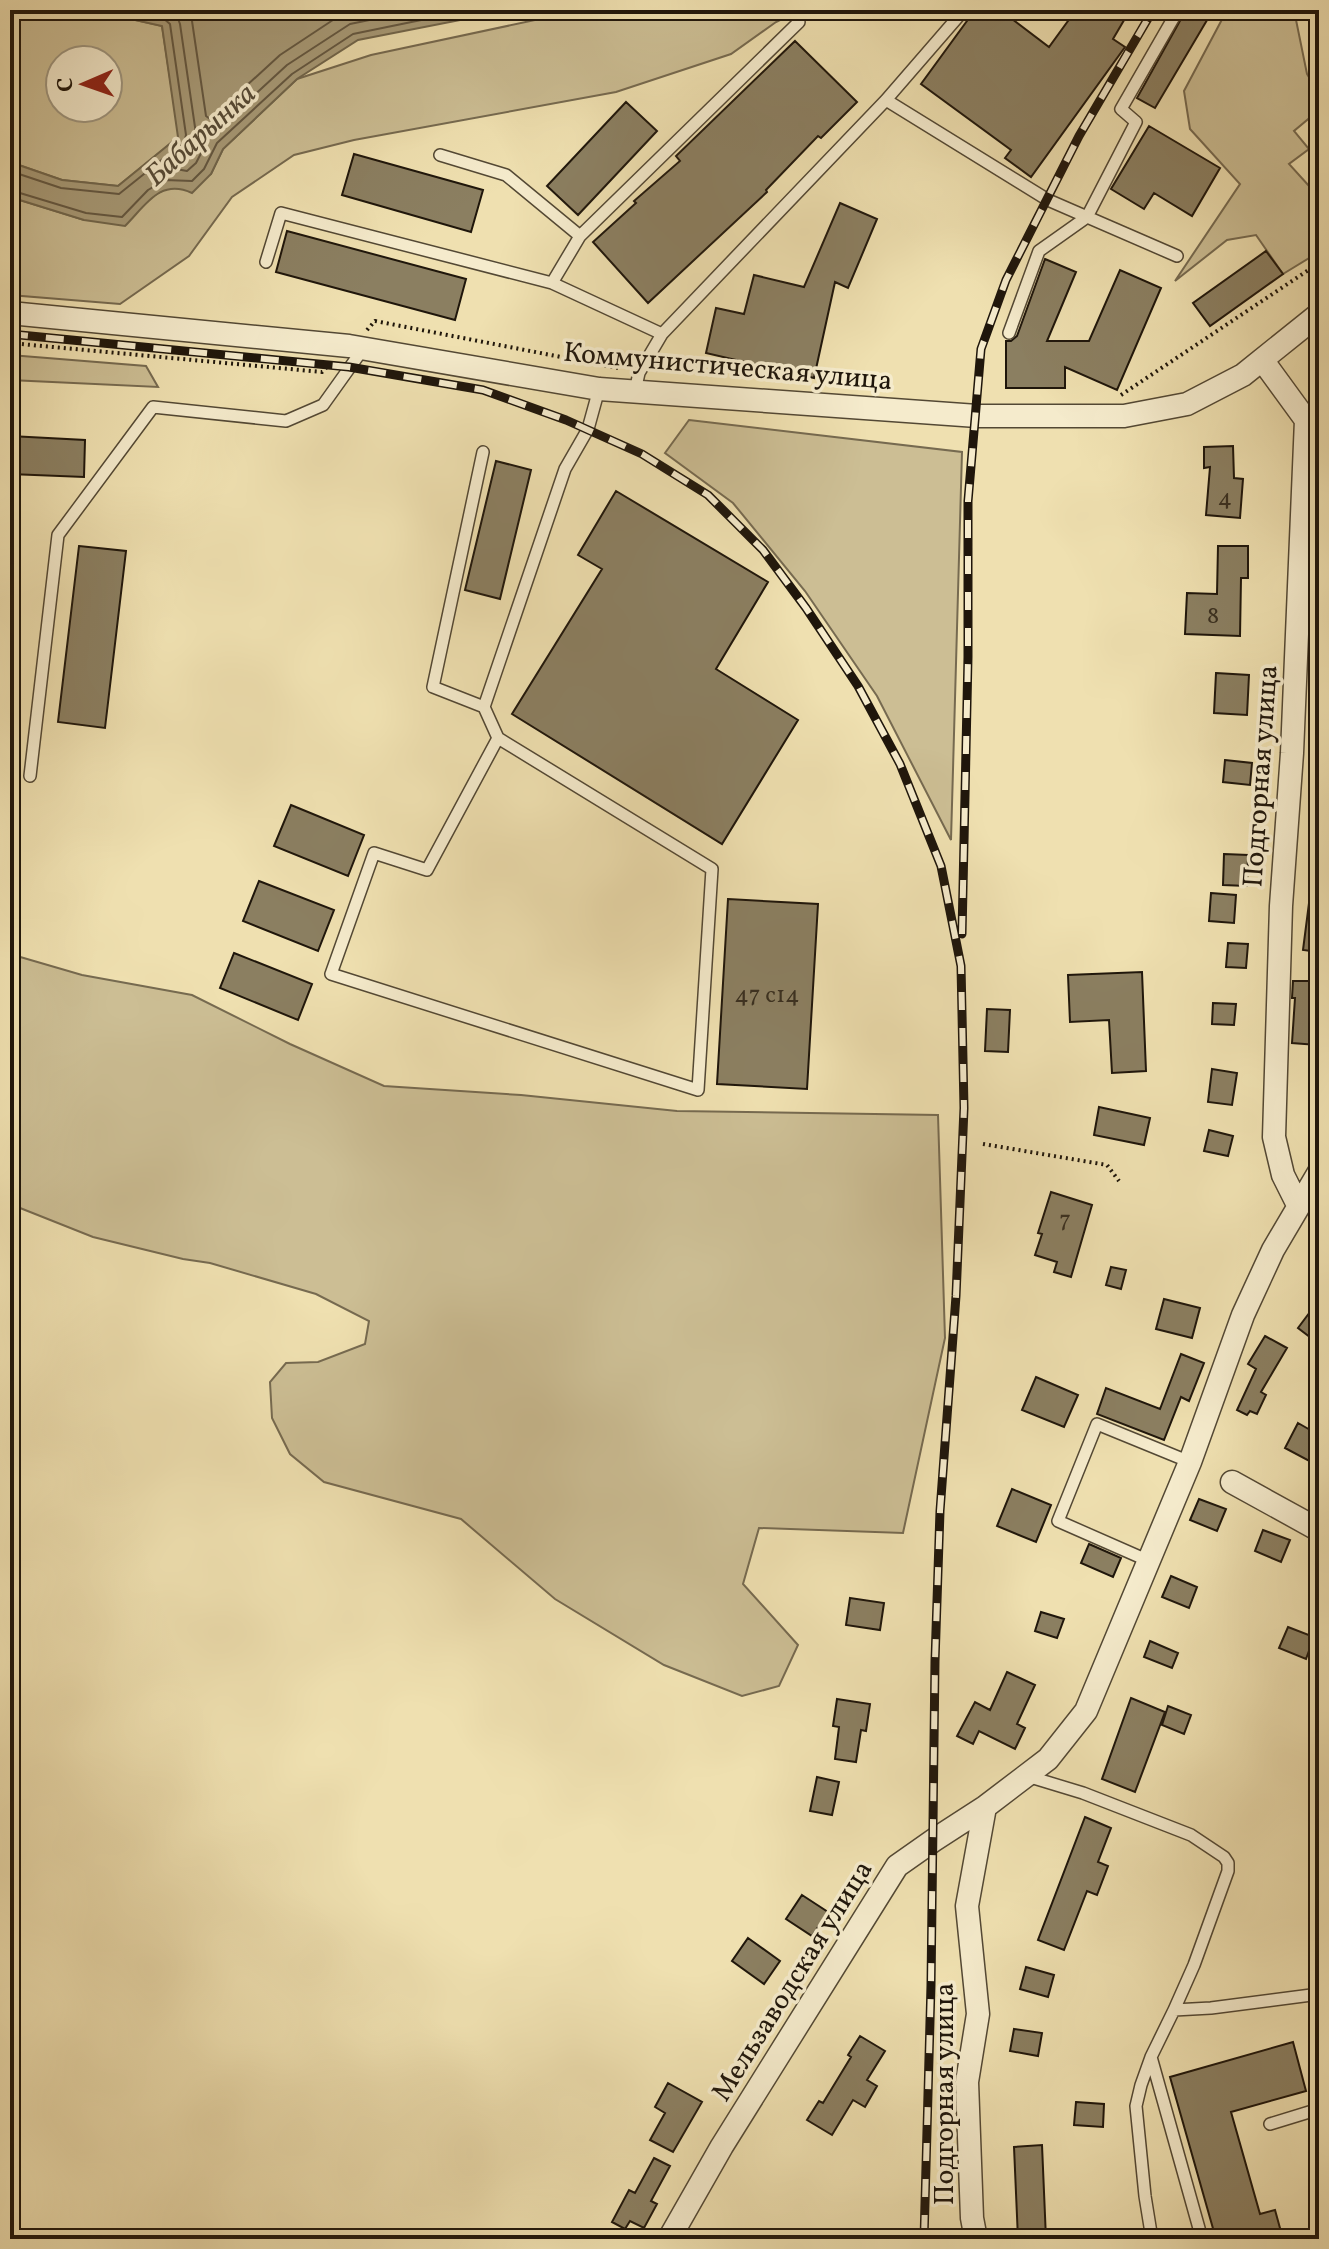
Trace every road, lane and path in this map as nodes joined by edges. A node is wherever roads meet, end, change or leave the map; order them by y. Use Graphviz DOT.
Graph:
graph roads {
  1 [pos="964,10"];
  2 [pos="1178,10"];
  3 [pos="799,22"];
  4 [pos="886,100"];
  5 [pos="440,155"];
  6 [pos="1087,217"];
  7 [pos="580,236"];
  8 [pos="1177,256"];
  9 [pos="266,262"];
  10 [pos="1319,263"];
  11 [pos="552,283"];
  12 [pos="10,313"];
  13 [pos="1313,323"];
  14 [pos="1009,333"];
  15 [pos="662,334"];
  16 [pos="10,343"];
  17 [pos="363,349"];
  18 [pos="1263,361"];
  19 [pos="588,362"];
  20 [pos="322,372"];
  21 [pos="637,382"];
  22 [pos="599,389"];
  23 [pos="1120,395"];
  24 [pos="483,452"];
  25 [pos="484,707"];
  26 [pos="498,738"];
  27 [pos="30,776"];
  28 [pos="983,1144"];
  29 [pos="1319,1172"];
  30 [pos="1119,1181"];
  31 [pos="1298,1205"];
  32 [pos="1190,1462"];
  33 [pos="1232,1482"];
  34 [pos="1319,1530"];
  35 [pos="1149,1561"];
  36 [pos="1026,1776"];
  37 [pos="985,1807"];
  38 [pos="1319,1994"];
  39 [pos="1174,2010"];
  40 [pos="1151,2057"];
  41 [pos="1319,2109"];
  42 [pos="1270,2124"];
  43 [pos="669,2239"];
  44 [pos="976,2239"];
  45 [pos="1152,2239"];
  46 [pos="1202,2239"];
  1 -- 4 [label="lane"];
  2 -- 6 [label="lane"];
  3 -- 7 [label="lane"];
  4 -- 6 [label="lane"];
  4 -- 15 [label="lane"];
  5 -- 7 [label="lane"];
  6 -- 8 [label="lane"];
  6 -- 14 [label="lane"];
  7 -- 11 [label="lane"];
  9 -- 11 [label="lane"];
  10 -- 23 [label="path"];
  11 -- 15 [label="lane"];
  12 -- 17 [label="street, Коммунистическая улица"];
  13 -- 18 [label="street, Коммунистическая улица"];
  15 -- 21 [label="lane"];
  16 -- 20 [label="path"];
  17 -- 22 [label="street, Коммунистическая улица"];
  17 -- 27 [label="lane"];
  18 -- 21 [label="street, Коммунистическая улица"];
  18 -- 31 [label="street, Подгорная улица"];
  19 -- 21 [label="path"];
  21 -- 22 [label="street, Коммунистическая улица"];
  22 -- 25 [label="lane"];
  24 -- 25 [label="lane"];
  25 -- 26 [label="lane"];
  26 -- 26 [label="lane"];
  28 -- 30 [label="path"];
  29 -- 31 [label="street, Мельзаводская улица"];
  31 -- 32 [label="street, Мельзаводская улица"];
  32 -- 35 [label="street, Мельзаводская улица"];
  32 -- 35 [label="lane"];
  33 -- 34 [label="street"];
  35 -- 36 [label="street, Мельзаводская улица"];
  36 -- 37 [label="street, Мельзаводская улица"];
  36 -- 39 [label="lane"];
  37 -- 43 [label="street, Мельзаводская улица"];
  37 -- 44 [label="street, Подгорная улица"];
  38 -- 39 [label="lane"];
  39 -- 40 [label="lane"];
  40 -- 45 [label="lane"];
  40 -- 46 [label="lane"];
  41 -- 42 [label="lane"];
}
